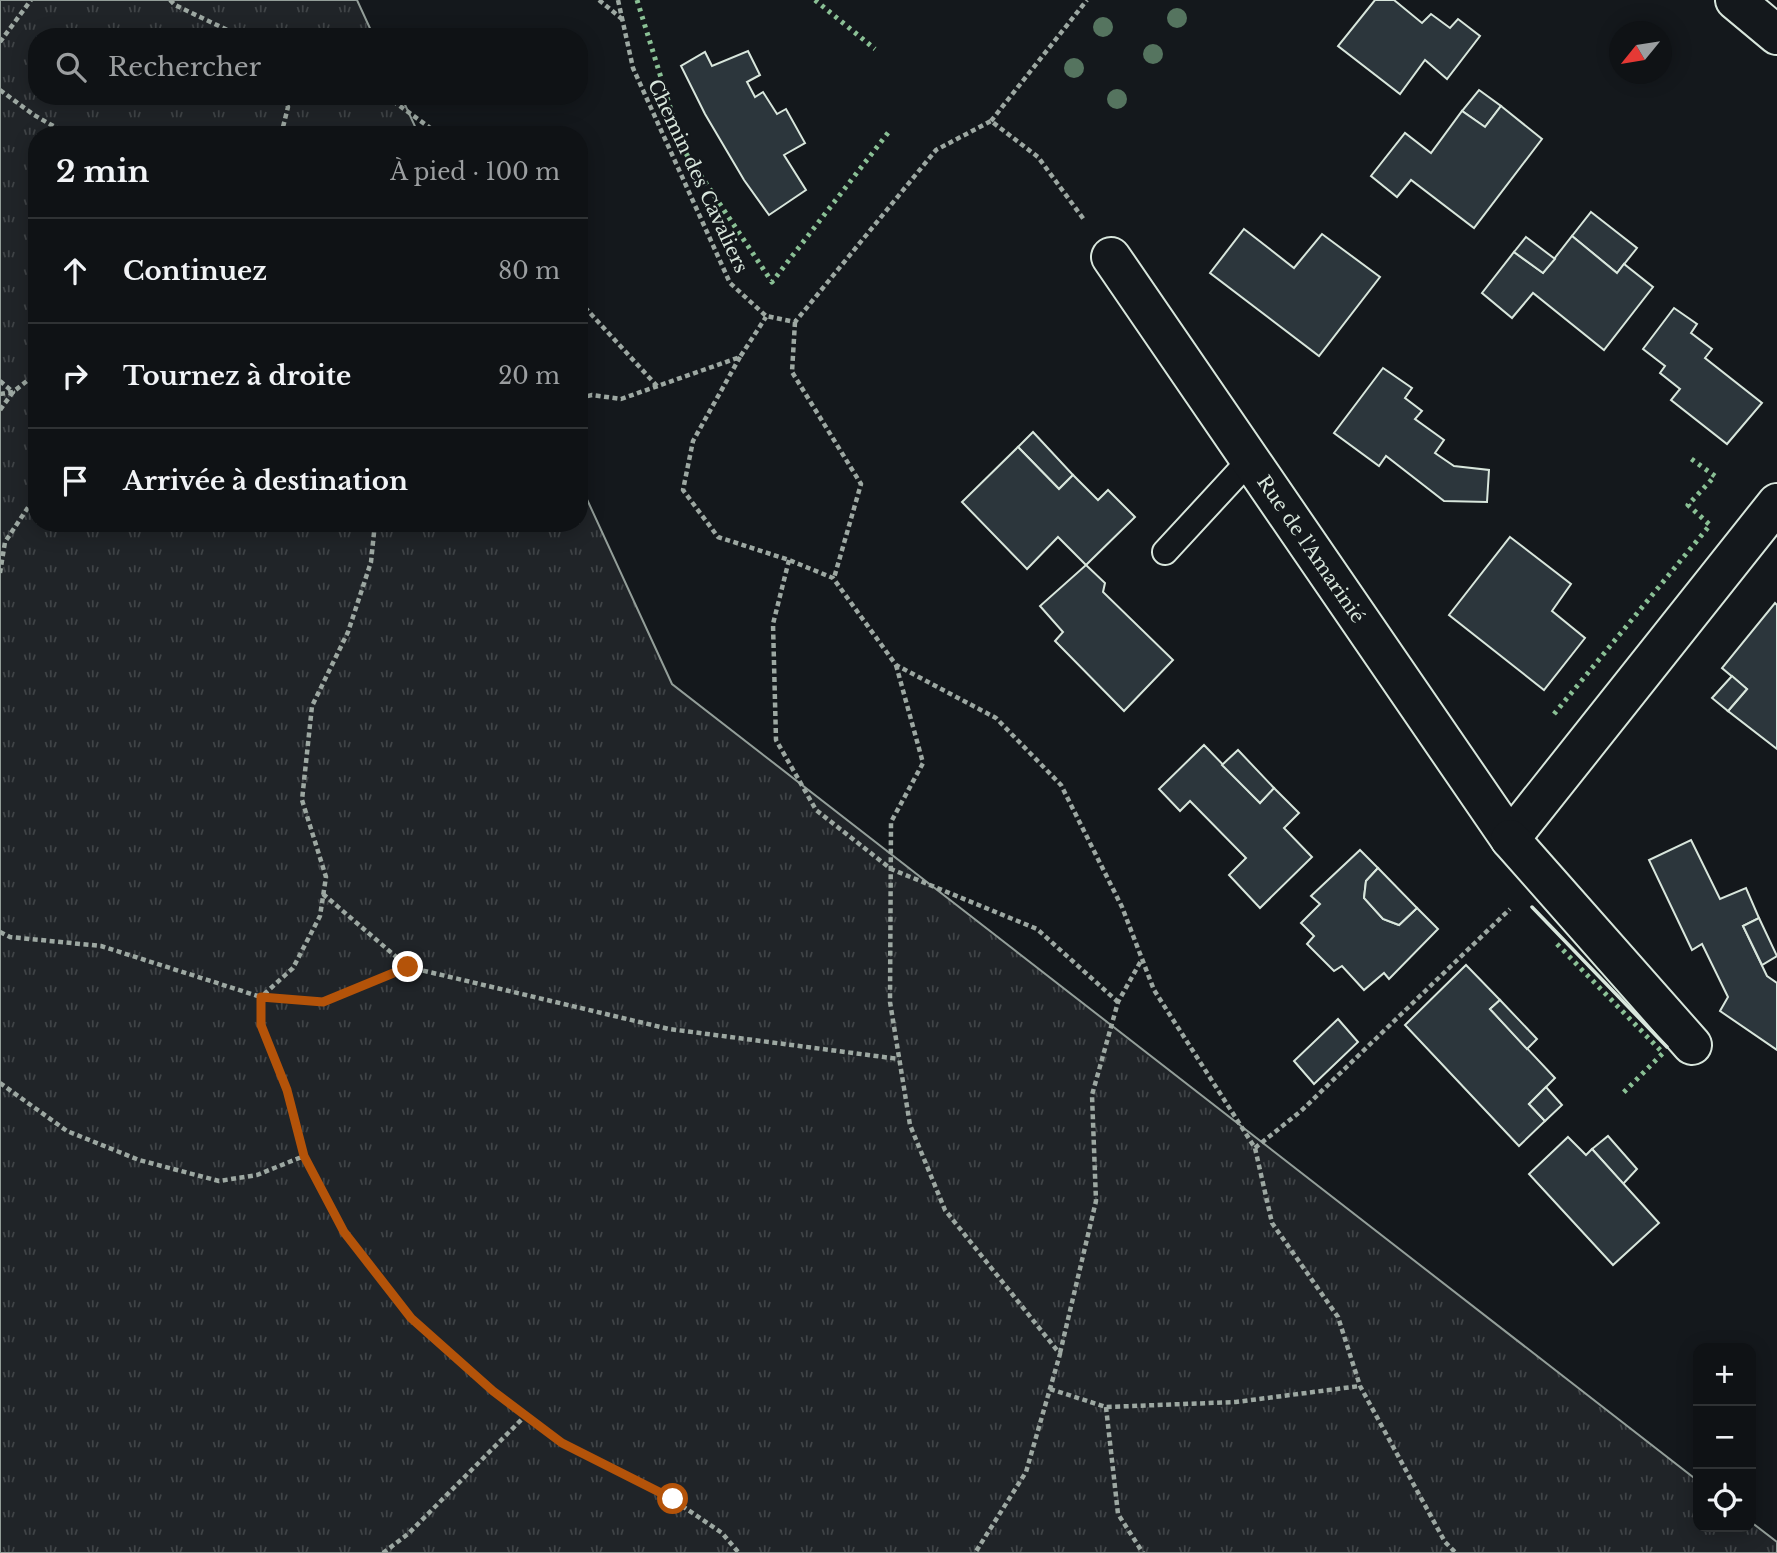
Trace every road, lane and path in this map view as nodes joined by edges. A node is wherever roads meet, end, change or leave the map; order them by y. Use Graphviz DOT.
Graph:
graph roads {
  1 [pos="32,0"];
  2 [pos="170,0"];
  3 [pos="599,0"];
  4 [pos="618,0"];
  5 [pos="1087,0"];
  6 [pos="1735,0"];
  7 [pos="622,19"];
  8 [pos="223,28"];
  9 [pos="1777,35"];
  10 [pos="0,42"];
  11 [pos="0,90"];
  12 [pos="287,105"];
  13 [pos="398,105"];
  14 [pos="991,121"];
  15 [pos="52,126"];
  16 [pos="283,126"];
  17 [pos="428,126"];
  18 [pos="1111,257"];
  19 [pos="588,311"];
  20 [pos="766,316"];
  21 [pos="795,322"];
  22 [pos="740,357"];
  23 [pos="28,380"];
  24 [pos="0,381"];
  25 [pos="657,386"];
  26 [pos="13,392"];
  27 [pos="0,394"];
  28 [pos="588,396"];
  29 [pos="0,410"];
  30 [pos="1250,460"];
  31 [pos="1777,503"];
  32 [pos="28,508"];
  33 [pos="374,532"];
  34 [pos="1165,552"];
  35 [pos="789,560"];
  36 [pos="0,573"];
  37 [pos="834,578"];
  38 [pos="896,664"];
  39 [pos="1510,839"];
  40 [pos="891,869"];
  41 [pos="1543,877"];
  42 [pos="323,894"];
  43 [pos="0,932"];
  44 [pos="1142,959"];
  45 [pos="408,967"];
  46 [pos="261,997"];
  47 [pos="1118,1002"];
  48 [pos="1692,1045"];
  49 [pos="899,1059"];
  50 [pos="0,1083"];
  51 [pos="1255,1148"];
  52 [pos="304,1156"];
  53 [pos="1060,1354"];
  54 [pos="1360,1386"];
  55 [pos="1050,1390"];
  56 [pos="1107,1407"];
  57 [pos="526,1415"];
  58 [pos="383,1553"];
  59 [pos="739,1553"];
  60 [pos="975,1553"];
  61 [pos="1143,1553"];
  62 [pos="1455,1553"];
  1 -- 10 [label="path"];
  2 -- 8 [label="path"];
  3 -- 7 [label="path"];
  4 -- 7 [label="path, Chemin des Cavaliers"];
  5 -- 14 [label="path"];
  6 -- 9 [label="street"];
  7 -- 20 [label="path, Chemin des Cavaliers"];
  11 -- 15 [label="path"];
  12 -- 16 [label="path"];
  13 -- 17 [label="path"];
  14 -- 18 [label="path"];
  14 -- 21 [label="path"];
  18 -- 30 [label="street, Rue de l'Amarinié"];
  19 -- 25 [label="path"];
  20 -- 21 [label="path"];
  20 -- 22 [label="path"];
  21 -- 37 [label="path"];
  22 -- 25 [label="path"];
  22 -- 35 [label="path"];
  23 -- 26 [label="path"];
  24 -- 26 [label="path"];
  25 -- 28 [label="path"];
  26 -- 27 [label="path"];
  26 -- 29 [label="path"];
  30 -- 34 [label="lane"];
  30 -- 39 [label="street, Rue de l'Amarinié"];
  31 -- 39 [label="street"];
  32 -- 36 [label="path"];
  33 -- 42 [label="path"];
  35 -- 37 [label="path"];
  35 -- 40 [label="path"];
  37 -- 38 [label="path"];
  38 -- 40 [label="path"];
  38 -- 44 [label="path"];
  39 -- 41 [label="street, Rue de l'Amarinié"];
  40 -- 47 [label="path"];
  40 -- 49 [label="path"];
  41 -- 48 [label="street, Rue de l'Amarinié"];
  41 -- 51 [label="path"];
  42 -- 45 [label="path"];
  42 -- 46 [label="path"];
  43 -- 46 [label="path"];
  44 -- 47 [label="path"];
  44 -- 51 [label="path"];
  45 -- 46 [label="path"];
  45 -- 49 [label="path"];
  46 -- 52 [label="path"];
  47 -- 53 [label="path"];
  49 -- 53 [label="path"];
  50 -- 52 [label="path"];
  51 -- 54 [label="path"];
  52 -- 57 [label="path"];
  53 -- 55 [label="path"];
  54 -- 56 [label="path"];
  54 -- 62 [label="path"];
  55 -- 56 [label="path"];
  55 -- 60 [label="path"];
  56 -- 61 [label="path"];
  57 -- 58 [label="path"];
  57 -- 59 [label="path"];
}
